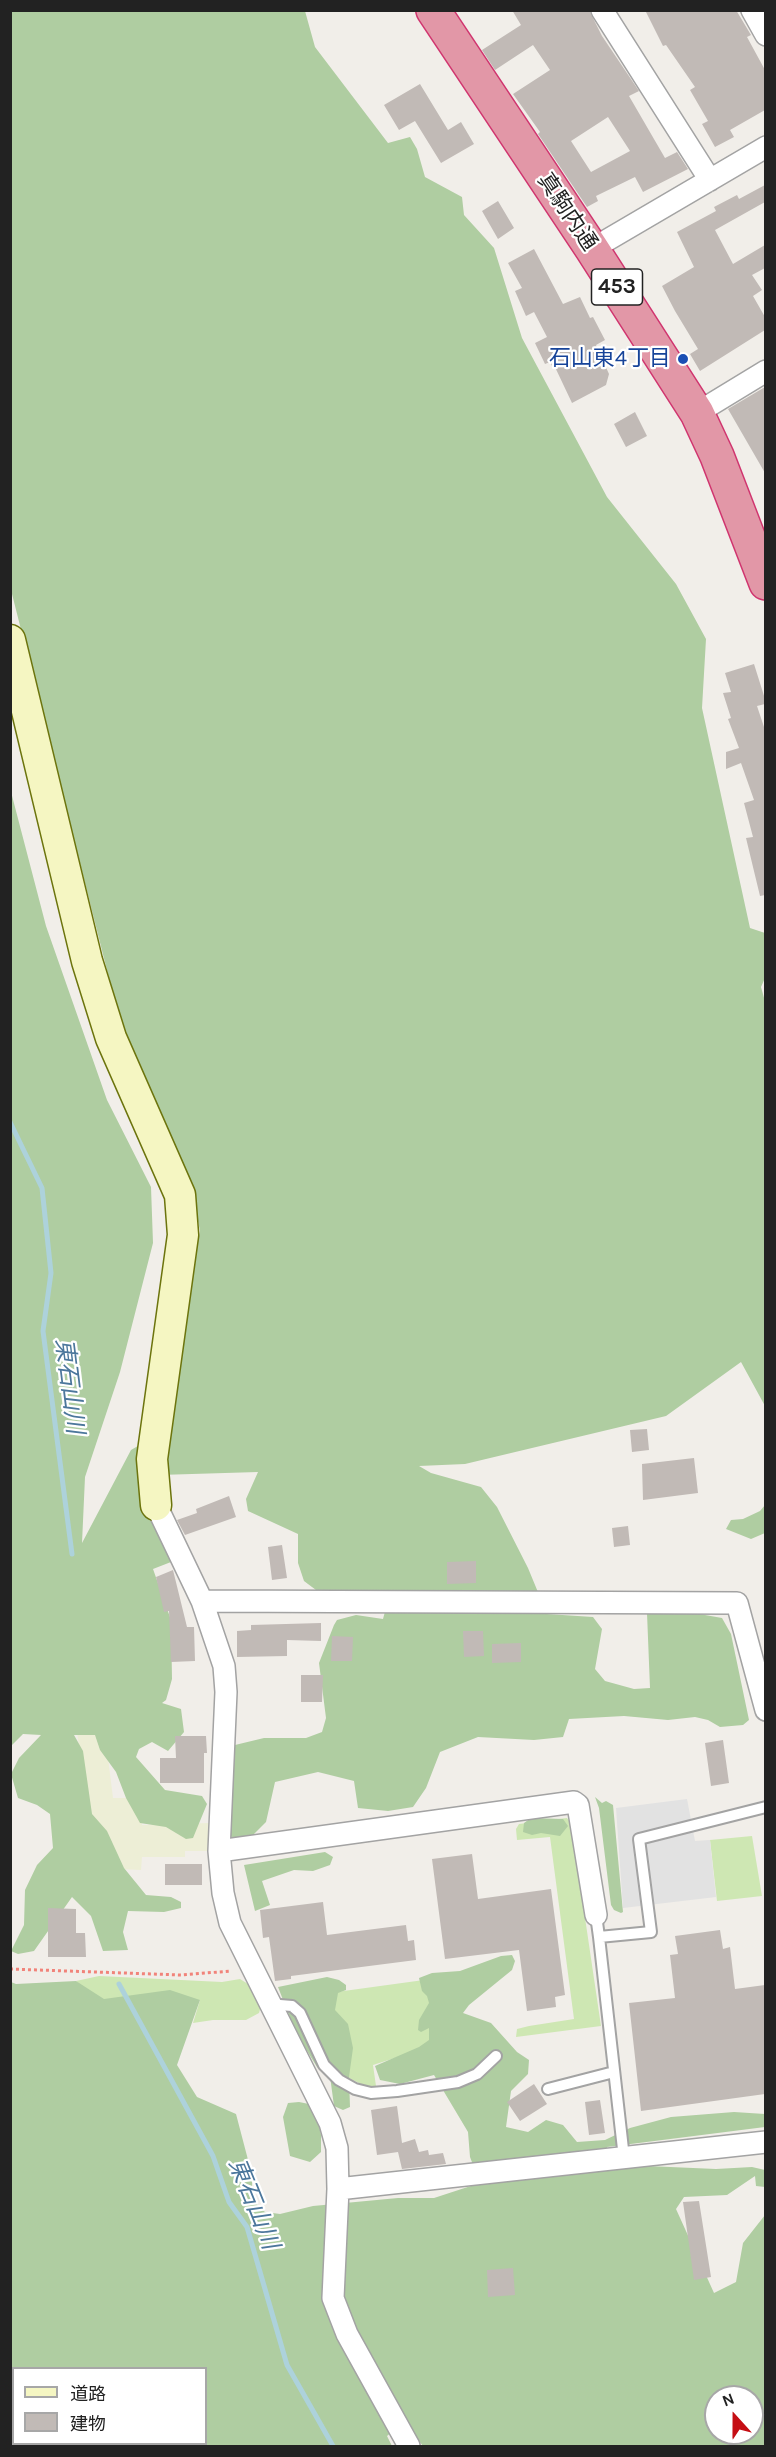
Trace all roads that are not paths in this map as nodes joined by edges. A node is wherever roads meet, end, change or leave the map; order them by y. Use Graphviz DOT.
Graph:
graph roads {
  1 [pos="433,10"];
  2 [pos="602,10"];
  3 [pos="752,10"];
  4 [pos="765,35"];
  5 [pos="765,147"];
  6 [pos="710,180"];
  7 [pos="592,249"];
  8 [pos="765,371"];
  9 [pos="697,413"];
  10 [pos="759,543"];
  11 [pos="765,583"];
  12 [pos="10,640"];
  13 [pos="156,1505"];
  14 [pos="201,1601"];
  15 [pos="765,1710"];
  16 [pos="765,1807"];
  17 [pos="219,1851"];
  18 [pos="596,1915"];
  19 [pos="599,1937"];
  20 [pos="271,2007"];
  21 [pos="496,2056"];
  22 [pos="614,2072"];
  23 [pos="548,2089"];
  24 [pos="765,2142"];
  25 [pos="624,2158"];
  26 [pos="338,2189"];
  27 [pos="408,2446"];
  1 -- 7 [label="highway, 真駒内通 / 453"];
  2 -- 6 [label="street"];
  3 -- 4 [label="street"];
  5 -- 6 [label="street"];
  6 -- 7 [label="street"];
  7 -- 9 [label="highway, 真駒内通 / 453"];
  8 -- 9 [label="street"];
  9 -- 10 [label="highway, 真駒内通 / 453"];
  10 -- 11 [label="highway, 真駒内通 / 453"];
  12 -- 13 [label="street"];
  13 -- 14 [label="street"];
  14 -- 15 [label="street"];
  14 -- 17 [label="street"];
  16 -- 19 [label="lane"];
  17 -- 18 [label="street"];
  17 -- 20 [label="street"];
  18 -- 19 [label="lane"];
  19 -- 22 [label="lane"];
  20 -- 21 [label="lane"];
  20 -- 26 [label="street"];
  22 -- 23 [label="lane"];
  22 -- 25 [label="lane"];
  24 -- 25 [label="street"];
  25 -- 26 [label="street"];
  26 -- 27 [label="street"];
}
